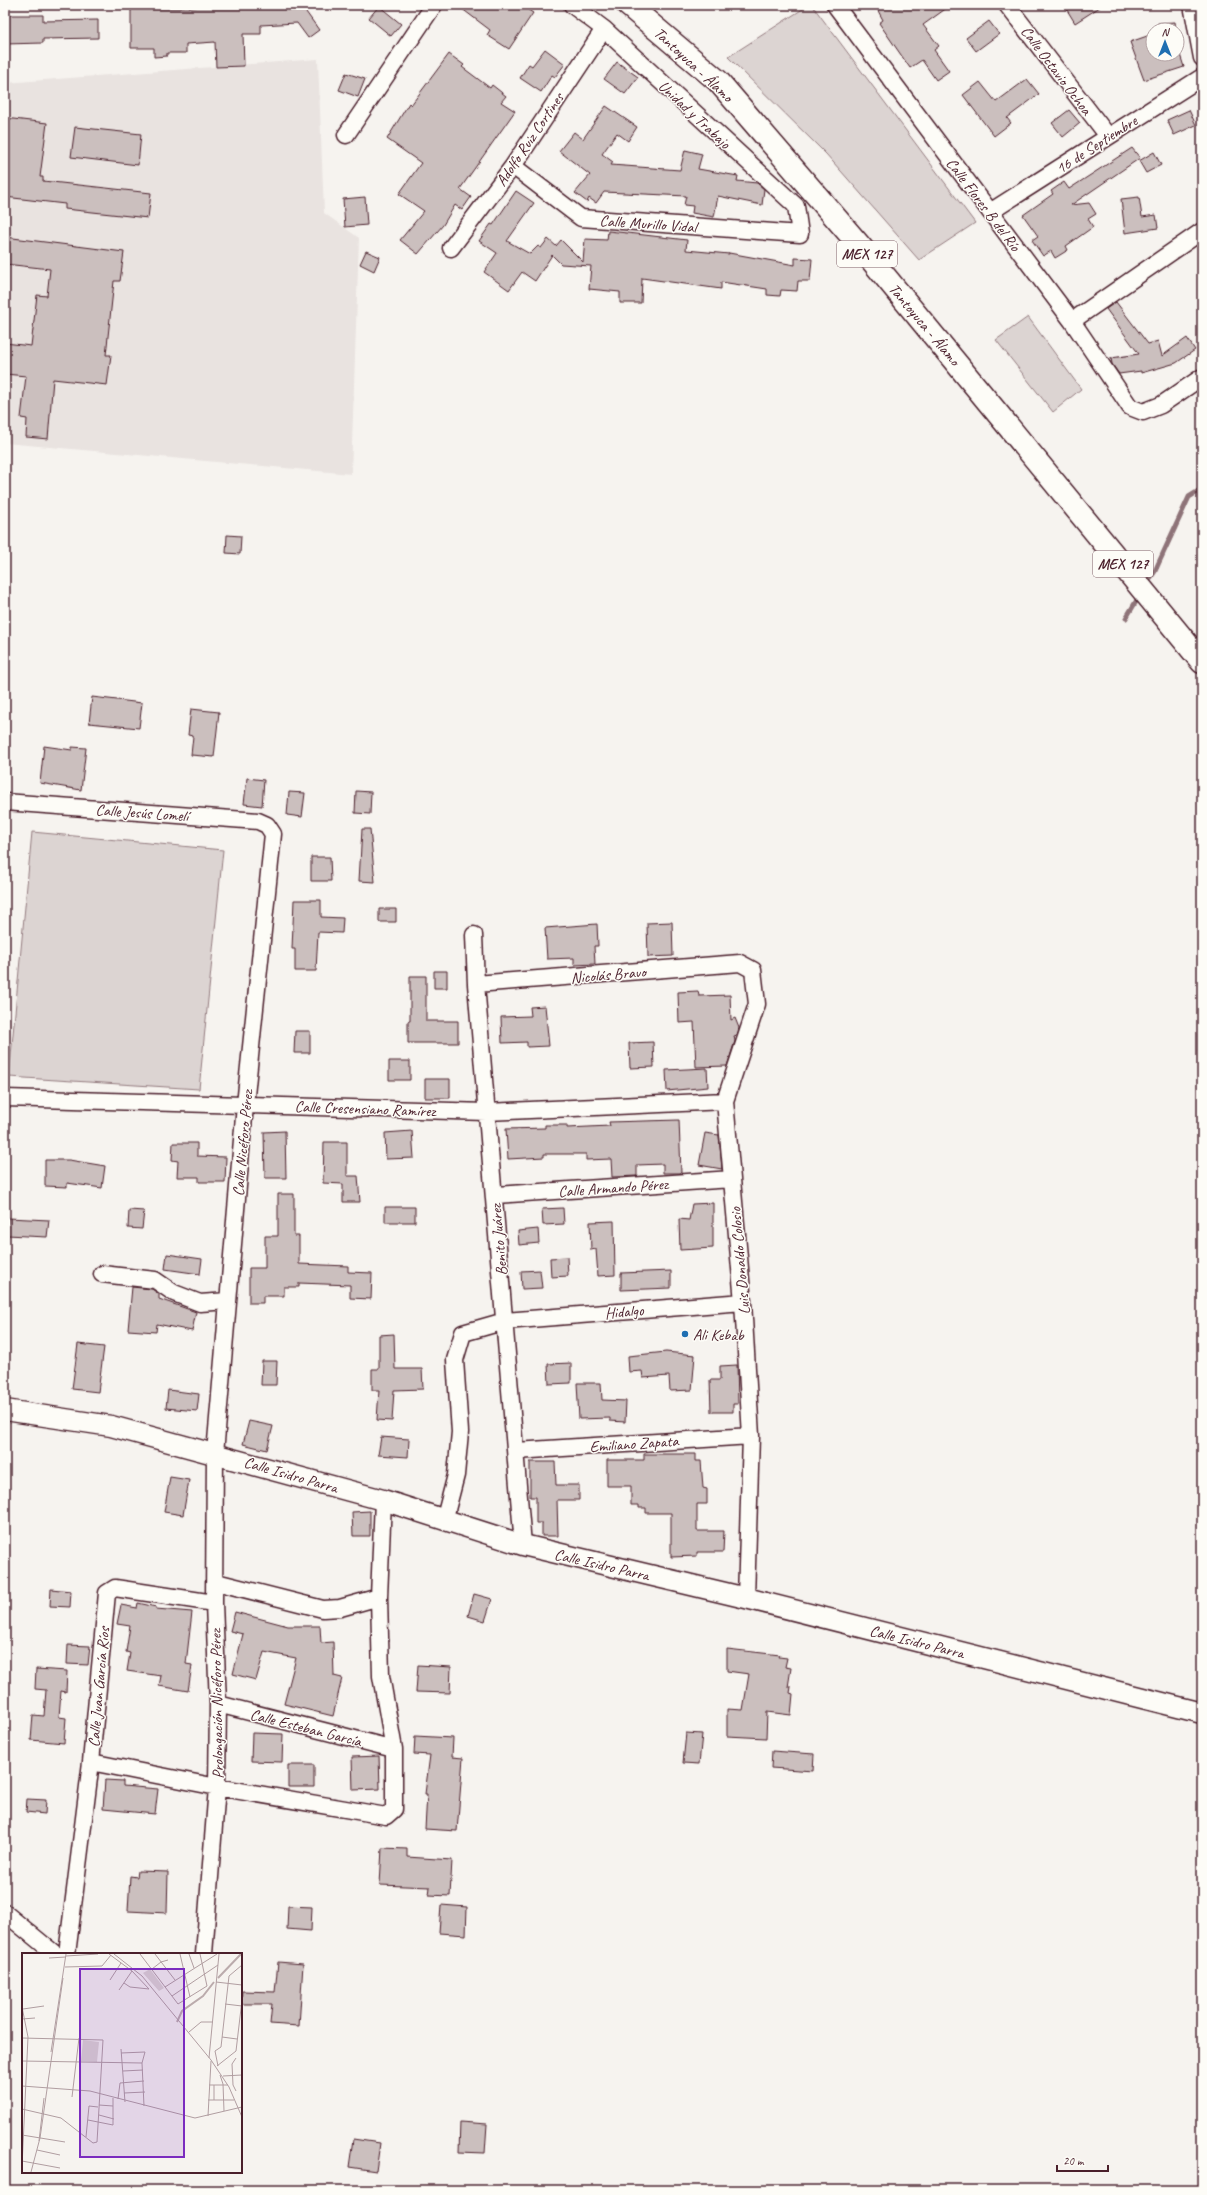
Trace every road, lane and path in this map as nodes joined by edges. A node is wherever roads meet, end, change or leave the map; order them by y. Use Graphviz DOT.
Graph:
graph roads {
  1 [pos="434,5"];
  2 [pos="572,5"];
  3 [pos="628,5"];
  4 [pos="1007,5"];
  5 [pos="1192,5"];
  6 [pos="839,7"];
  7 [pos="604,29"];
  8 [pos="1202,58"];
  9 [pos="1202,77"];
  10 [pos="346,135"];
  11 [pos="1108,136"];
  12 [pos="513,166"];
  13 [pos="990,212"];
  14 [pos="1202,231"];
  15 [pos="800,234"];
  16 [pos="451,248"];
  17 [pos="1072,321"];
  18 [pos="1202,377"];
  19 [pos="1202,662"];
  20 [pos="5,802"];
  21 [pos="273,834"];
  22 [pos="474,935"];
  23 [pos="740,963"];
  24 [pos="476,984"];
  25 [pos="5,1098"];
  26 [pos="725,1101"];
  27 [pos="245,1105"];
  28 [pos="486,1112"];
  29 [pos="732,1179"];
  30 [pos="495,1195"];
  31 [pos="102,1274"];
  32 [pos="228,1301"];
  33 [pos="743,1302"];
  34 [pos="505,1321"];
  35 [pos="5,1410"];
  36 [pos="751,1436"];
  37 [pos="516,1451"];
  38 [pos="215,1453"];
  39 [pos="383,1500"];
  40 [pos="444,1521"];
  41 [pos="523,1545"];
  42 [pos="216,1582"];
  43 [pos="379,1597"];
  44 [pos="746,1598"];
  45 [pos="214,1603"];
  46 [pos="218,1704"];
  47 [pos="1202,1713"];
  48 [pos="394,1749"];
  49 [pos="91,1762"];
  50 [pos="217,1787"];
  51 [pos="5,1913"];
  52 [pos="54,1953"];
  53 [pos="67,1953"];
  54 [pos="204,1953"];
  1 -- 10 [label="street"];
  2 -- 7 [label="street, Unidad y Trabajo"];
  3 -- 19 [label="main road, Tantoyuca - Álamo / MEX 127"];
  4 -- 11 [label="street, Calle Octavio Ochoa"];
  5 -- 8 [label="street"];
  6 -- 13 [label="street, Calle Flores B del Río"];
  7 -- 12 [label="street, Adolfo Ruiz Cortines"];
  7 -- 15 [label="street, Unidad y Trabajo"];
  9 -- 11 [label="street, 16 de Septiembre"];
  11 -- 13 [label="street, 16 de Septiembre"];
  12 -- 15 [label="street, Calle Murillo Vidal"];
  12 -- 16 [label="street, Adolfo Ruiz Cortines"];
  13 -- 17 [label="street, Calle Flores B del Río"];
  14 -- 17 [label="street"];
  17 -- 18 [label="street, Calle Flores B del Río"];
  20 -- 21 [label="street, Calle Jesús Lomelí"];
  21 -- 27 [label="street, Calle Nicéforo Pérez"];
  22 -- 24 [label="street, Benito Juárez"];
  23 -- 24 [label="street, Nicolás Bravo"];
  23 -- 26 [label="street, Luis Donaldo Colosio"];
  24 -- 28 [label="street, Benito Juárez"];
  25 -- 27 [label="street, Calle Cresensiano Ramírez"];
  26 -- 28 [label="street, Calle Cresensiano Ramírez"];
  26 -- 29 [label="street, Luis Donaldo Colosio"];
  27 -- 28 [label="street, Calle Cresensiano Ramírez"];
  27 -- 32 [label="street, Calle Nicéforo Pérez"];
  28 -- 30 [label="street, Benito Juárez"];
  29 -- 30 [label="street, Calle Armando Pérez"];
  29 -- 33 [label="street, Luis Donaldo Colosio"];
  30 -- 34 [label="street, Benito Juárez"];
  31 -- 32 [label="street"];
  32 -- 38 [label="street, Calle Nicéforo Pérez"];
  33 -- 34 [label="street, Hidalgo"];
  33 -- 36 [label="street, Luis Donaldo Colosio"];
  34 -- 37 [label="street, Benito Juárez"];
  34 -- 40 [label="street, Hidalgo"];
  35 -- 38 [label="street, Calle Isidro Parra"];
  36 -- 37 [label="street, Emiliano Zapata"];
  36 -- 44 [label="street, Luis Donaldo Colosio"];
  37 -- 41 [label="street, Benito Juárez"];
  38 -- 39 [label="street, Calle Isidro Parra"];
  38 -- 42 [label="street, Prolongación Nicéforo Pérez"];
  39 -- 40 [label="street, Calle Isidro Parra"];
  39 -- 43 [label="street"];
  40 -- 41 [label="street, Calle Isidro Parra"];
  41 -- 44 [label="street, Calle Isidro Parra"];
  42 -- 43 [label="street"];
  42 -- 45 [label="street, Prolongación Nicéforo Pérez"];
  43 -- 48 [label="street"];
  44 -- 47 [label="street, Calle Isidro Parra"];
  45 -- 46 [label="street, Prolongación Nicéforo Pérez"];
  45 -- 49 [label="street, Calle Juan García Ríos"];
  46 -- 48 [label="street, Calle Esteban García"];
  46 -- 50 [label="street, Prolongación Nicéforo Pérez"];
  48 -- 50 [label="street, Calle Juan García Ríos"];
  49 -- 50 [label="street, Calle Juan García Ríos"];
  49 -- 53 [label="street"];
  50 -- 54 [label="street, Prolongación Nicéforo Pérez"];
  51 -- 52 [label="street"];
}
